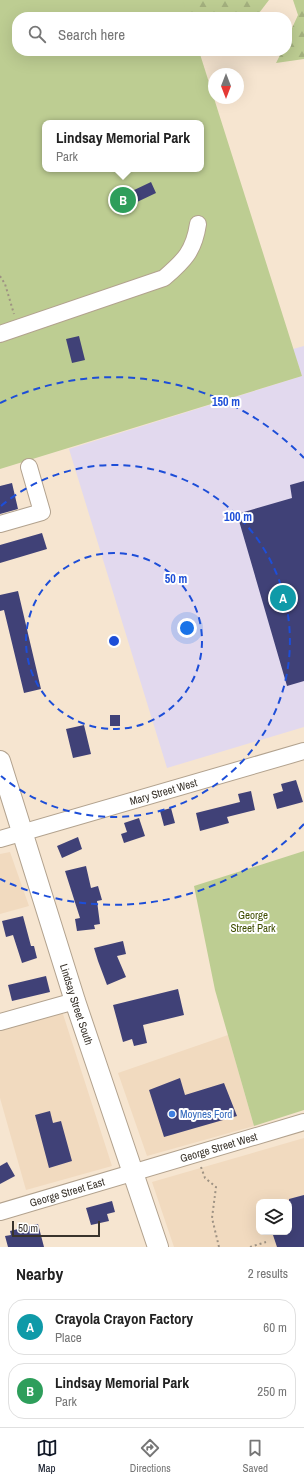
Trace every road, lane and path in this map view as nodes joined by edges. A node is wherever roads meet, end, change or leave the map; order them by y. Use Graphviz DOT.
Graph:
graph roads {
  1 [pos="198,224"];
  2 [pos="0,276"];
  3 [pos="17,328"];
  4 [pos="0,334"];
  5 [pos="29,467"];
  6 [pos="0,524"];
  7 [pos="304,751"];
  8 [pos="0,761"];
  9 [pos="23,833"];
  10 [pos="0,839"];
  11 [pos="75,1001"];
  12 [pos="0,1022"];
  13 [pos="304,1122"];
  14 [pos="197,1155"];
  15 [pos="134,1174"];
  16 [pos="0,1212"];
  17 [pos="266,1242"];
  18 [pos="158,1247"];
  19 [pos="220,1247"];
  20 [pos="250,1247"];
  1 -- 3 [label="street"];
  2 -- 3 [label="path"];
  3 -- 4 [label="street"];
  5 -- 6 [label="street"];
  7 -- 9 [label="street, Mary Street West"];
  8 -- 9 [label="main road, Lindsay Street South"];
  9 -- 10 [label="street, Mary Street West"];
  9 -- 11 [label="main road, Lindsay Street South"];
  11 -- 12 [label="street"];
  11 -- 15 [label="main road, Lindsay Street South"];
  13 -- 14 [label="street, George Street West"];
  14 -- 15 [label="street, George Street West"];
  14 -- 19 [label="path"];
  15 -- 16 [label="street, George Street East"];
  15 -- 18 [label="main road, Lindsay Street South"];
  17 -- 20 [label="path"];
}
